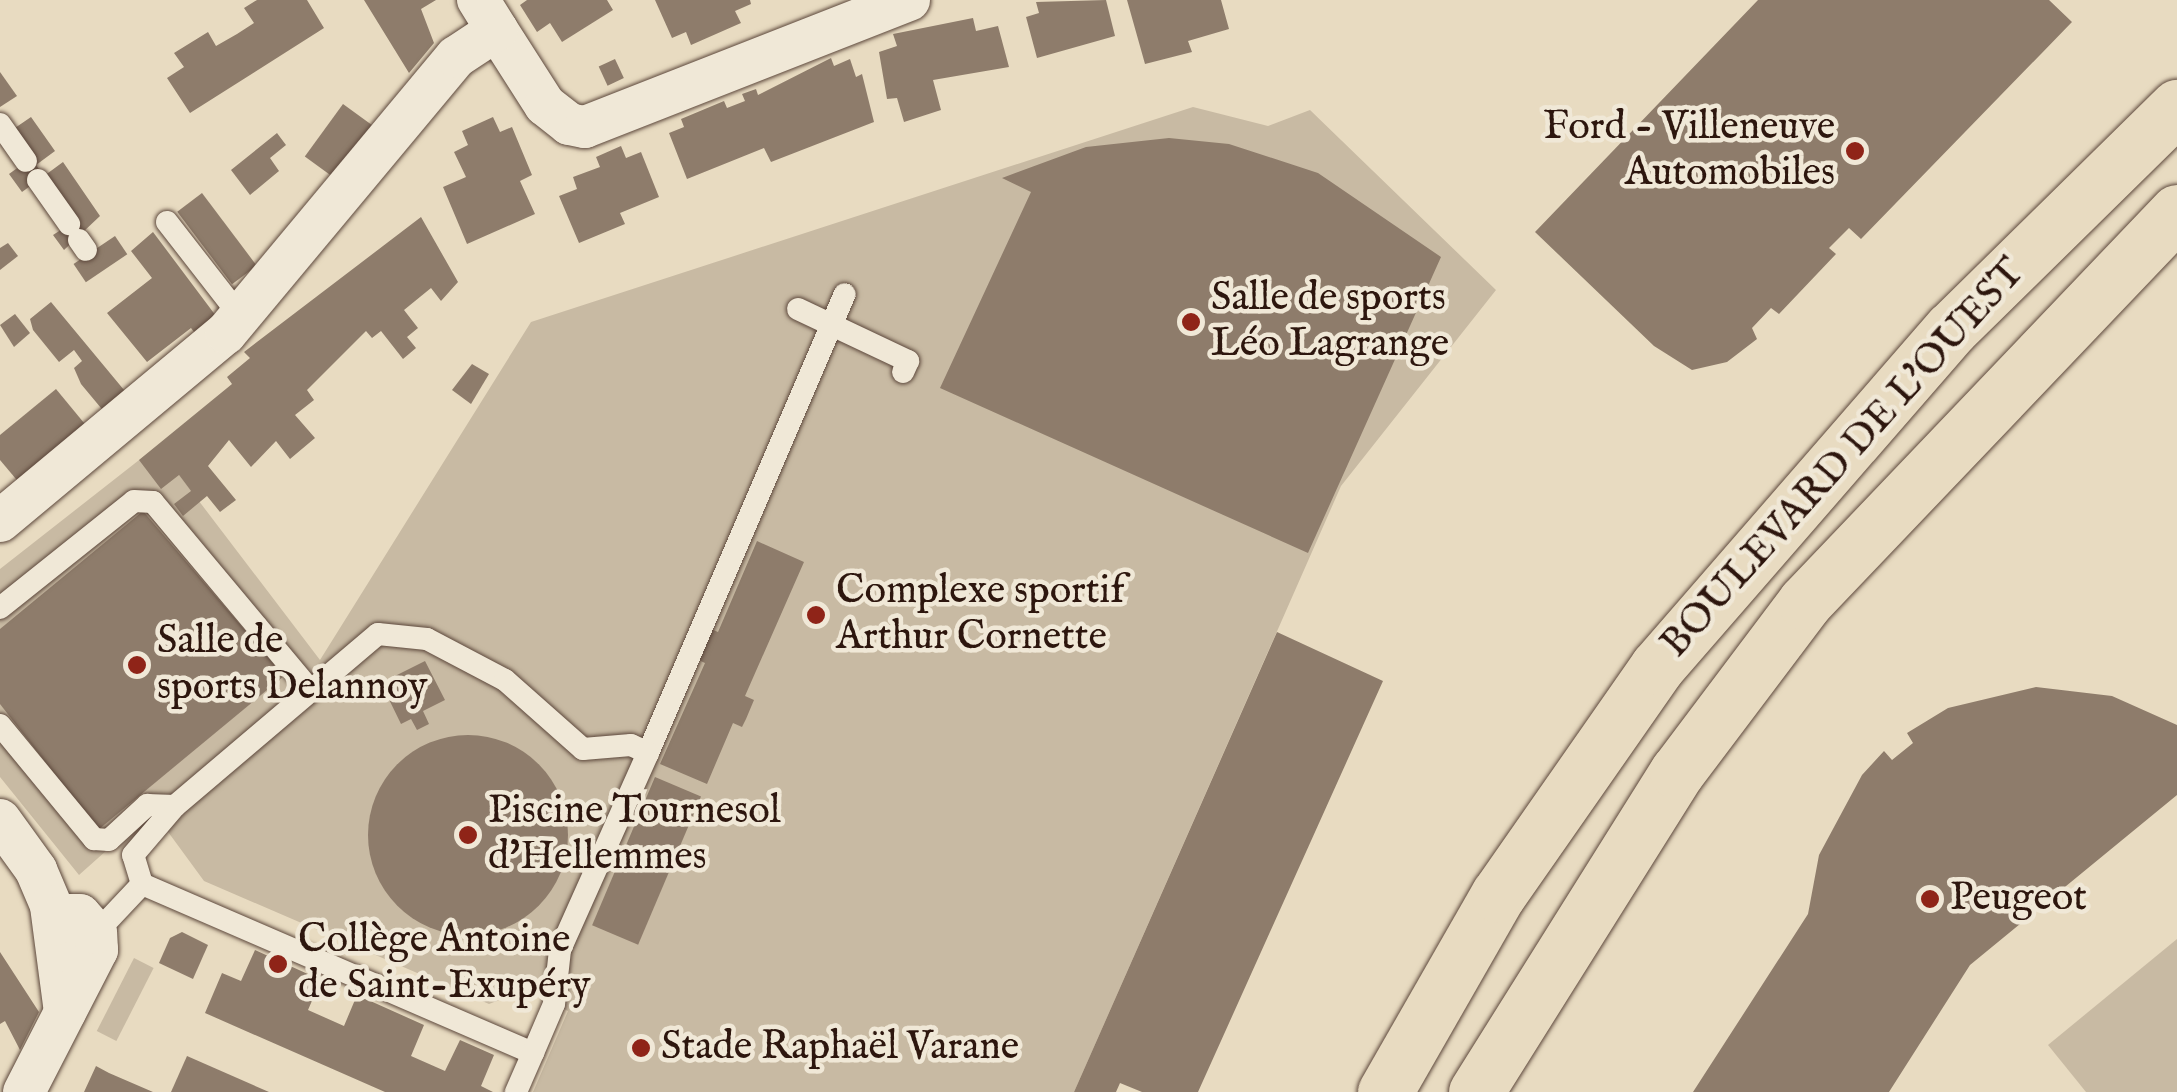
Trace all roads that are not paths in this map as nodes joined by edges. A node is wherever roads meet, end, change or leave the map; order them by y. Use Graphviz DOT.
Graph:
graph roads {
  1 [pos="909,0"];
  2 [pos="487,15"];
  3 [pos="2177,107"];
  4 [pos="0,124"];
  5 [pos="2177,153"];
  6 [pos="2177,212"];
  7 [pos="167,222"];
  8 [pos="78,238"];
  9 [pos="845,294"];
  10 [pos="798,309"];
  11 [pos="241,317"];
  12 [pos="834,326"];
  13 [pos="2060,331"];
  14 [pos="903,372"];
  15 [pos="0,521"];
  16 [pos="0,608"];
  17 [pos="310,690"];
  18 [pos="0,726"];
  19 [pos="648,753"];
  20 [pos="174,806"];
  21 [pos="0,820"];
  22 [pos="142,884"];
  23 [pos="76,929"];
  24 [pos="533,1054"];
  25 [pos="24,1092"];
  26 [pos="516,1092"];
  27 [pos="1385,1092"];
  28 [pos="1476,1092"];
  1 -- 2 [label="street"];
  2 -- 11 [label="street"];
  3 -- 27 [label="main road, BOULEVARD DE L'OUEST"];
  4 -- 8 [label="lane"];
  5 -- 13 [label="main road"];
  6 -- 13 [label="main road, BOULEVARD DE L'OUEST"];
  7 -- 11 [label="lane"];
  9 -- 12 [label="lane"];
  10 -- 12 [label="lane"];
  11 -- 15 [label="street"];
  12 -- 14 [label="lane"];
  12 -- 19 [label="lane"];
  13 -- 28 [label="main road, BOULEVARD DE L'OUEST"];
  16 -- 17 [label="lane"];
  17 -- 19 [label="lane"];
  17 -- 20 [label="lane"];
  18 -- 20 [label="lane"];
  19 -- 24 [label="lane"];
  20 -- 22 [label="lane"];
  21 -- 23 [label="street"];
  22 -- 23 [label="lane"];
  22 -- 24 [label="lane"];
  23 -- 25 [label="street"];
  24 -- 26 [label="lane"];
}
